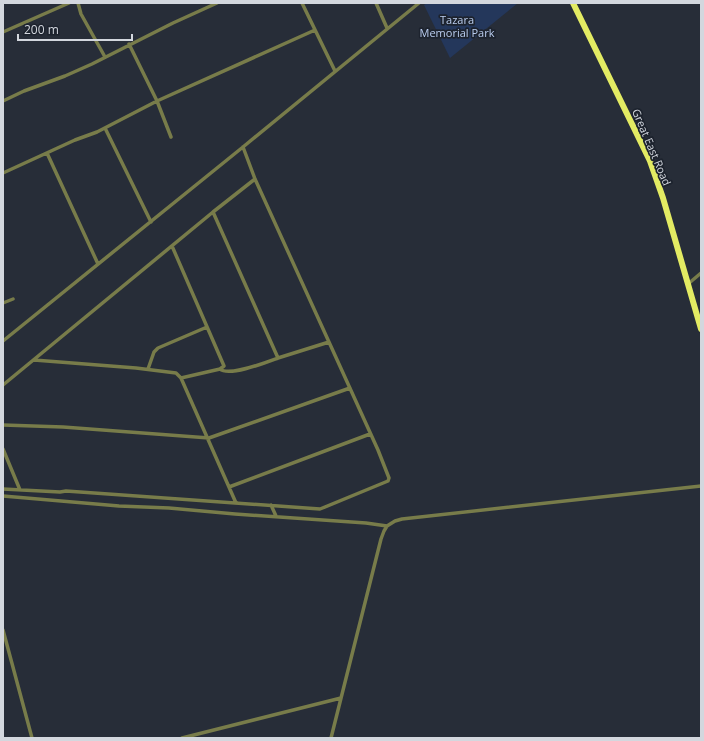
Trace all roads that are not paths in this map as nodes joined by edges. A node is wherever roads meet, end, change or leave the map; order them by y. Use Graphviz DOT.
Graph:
graph roads {
  1 [pos="69,3"];
  2 [pos="78,3"];
  3 [pos="217,3"];
  4 [pos="302,3"];
  5 [pos="376,3"];
  6 [pos="419,3"];
  7 [pos="573,3"];
  8 [pos="388,28"];
  9 [pos="315,30"];
  10 [pos="3,32"];
  11 [pos="129,44"];
  12 [pos="105,57"];
  13 [pos="336,70"];
  14 [pos="3,101"];
  15 [pos="156,101"];
  16 [pos="105,128"];
  17 [pos="171,137"];
  18 [pos="243,147"];
  19 [pos="47,153"];
  20 [pos="3,172"];
  21 [pos="256,179"];
  22 [pos="213,212"];
  23 [pos="151,222"];
  24 [pos="172,246"];
  25 [pos="98,264"];
  26 [pos="701,273"];
  27 [pos="688,284"];
  28 [pos="13,299"];
  29 [pos="3,303"];
  30 [pos="208,327"];
  31 [pos="701,329"];
  32 [pos="3,341"];
  33 [pos="329,342"];
  34 [pos="278,358"];
  35 [pos="34,360"];
  36 [pos="220,369"];
  37 [pos="148,370"];
  38 [pos="181,378"];
  39 [pos="3,385"];
  40 [pos="350,388"];
  41 [pos="3,425"];
  42 [pos="370,434"];
  43 [pos="207,437"];
  44 [pos="3,449"];
  45 [pos="701,486"];
  46 [pos="229,487"];
  47 [pos="3,489"];
  48 [pos="20,490"];
  49 [pos="3,496"];
  50 [pos="236,503"];
  51 [pos="271,506"];
  52 [pos="276,516"];
  53 [pos="388,526"];
  54 [pos="3,630"];
  55 [pos="341,698"];
  56 [pos="32,738"];
  57 [pos="182,738"];
  58 [pos="331,738"];
  1 -- 10 [label="street"];
  2 -- 12 [label="street"];
  3 -- 11 [label="street"];
  4 -- 9 [label="street"];
  5 -- 8 [label="street"];
  6 -- 8 [label="street"];
  7 -- 27 [label="highway, Great East Road"];
  8 -- 13 [label="street"];
  9 -- 13 [label="street"];
  9 -- 15 [label="street"];
  11 -- 12 [label="street"];
  11 -- 15 [label="street"];
  12 -- 14 [label="street"];
  13 -- 18 [label="street"];
  15 -- 16 [label="street"];
  15 -- 17 [label="street"];
  16 -- 19 [label="street"];
  16 -- 23 [label="street"];
  18 -- 21 [label="street"];
  18 -- 23 [label="street"];
  19 -- 20 [label="street"];
  19 -- 25 [label="street"];
  21 -- 22 [label="street"];
  21 -- 33 [label="street"];
  22 -- 24 [label="street"];
  22 -- 34 [label="street"];
  23 -- 25 [label="street"];
  24 -- 30 [label="street"];
  24 -- 35 [label="street"];
  25 -- 32 [label="street"];
  26 -- 27 [label="street"];
  27 -- 31 [label="highway, Great East Road"];
  28 -- 29 [label="street"];
  30 -- 36 [label="street"];
  30 -- 37 [label="street"];
  33 -- 34 [label="street"];
  33 -- 40 [label="street"];
  34 -- 36 [label="street"];
  35 -- 37 [label="street"];
  35 -- 39 [label="street"];
  36 -- 38 [label="street"];
  37 -- 38 [label="street"];
  38 -- 43 [label="street"];
  40 -- 42 [label="street"];
  40 -- 43 [label="street"];
  41 -- 43 [label="street"];
  42 -- 46 [label="street"];
  42 -- 51 [label="street"];
  43 -- 46 [label="street"];
  44 -- 48 [label="street"];
  45 -- 53 [label="street"];
  46 -- 50 [label="street"];
  47 -- 48 [label="street"];
  48 -- 50 [label="street"];
  49 -- 52 [label="street"];
  50 -- 51 [label="street"];
  51 -- 52 [label="street"];
  52 -- 53 [label="street"];
  53 -- 55 [label="street"];
  54 -- 56 [label="street"];
  55 -- 57 [label="street"];
  55 -- 58 [label="street"];
}
